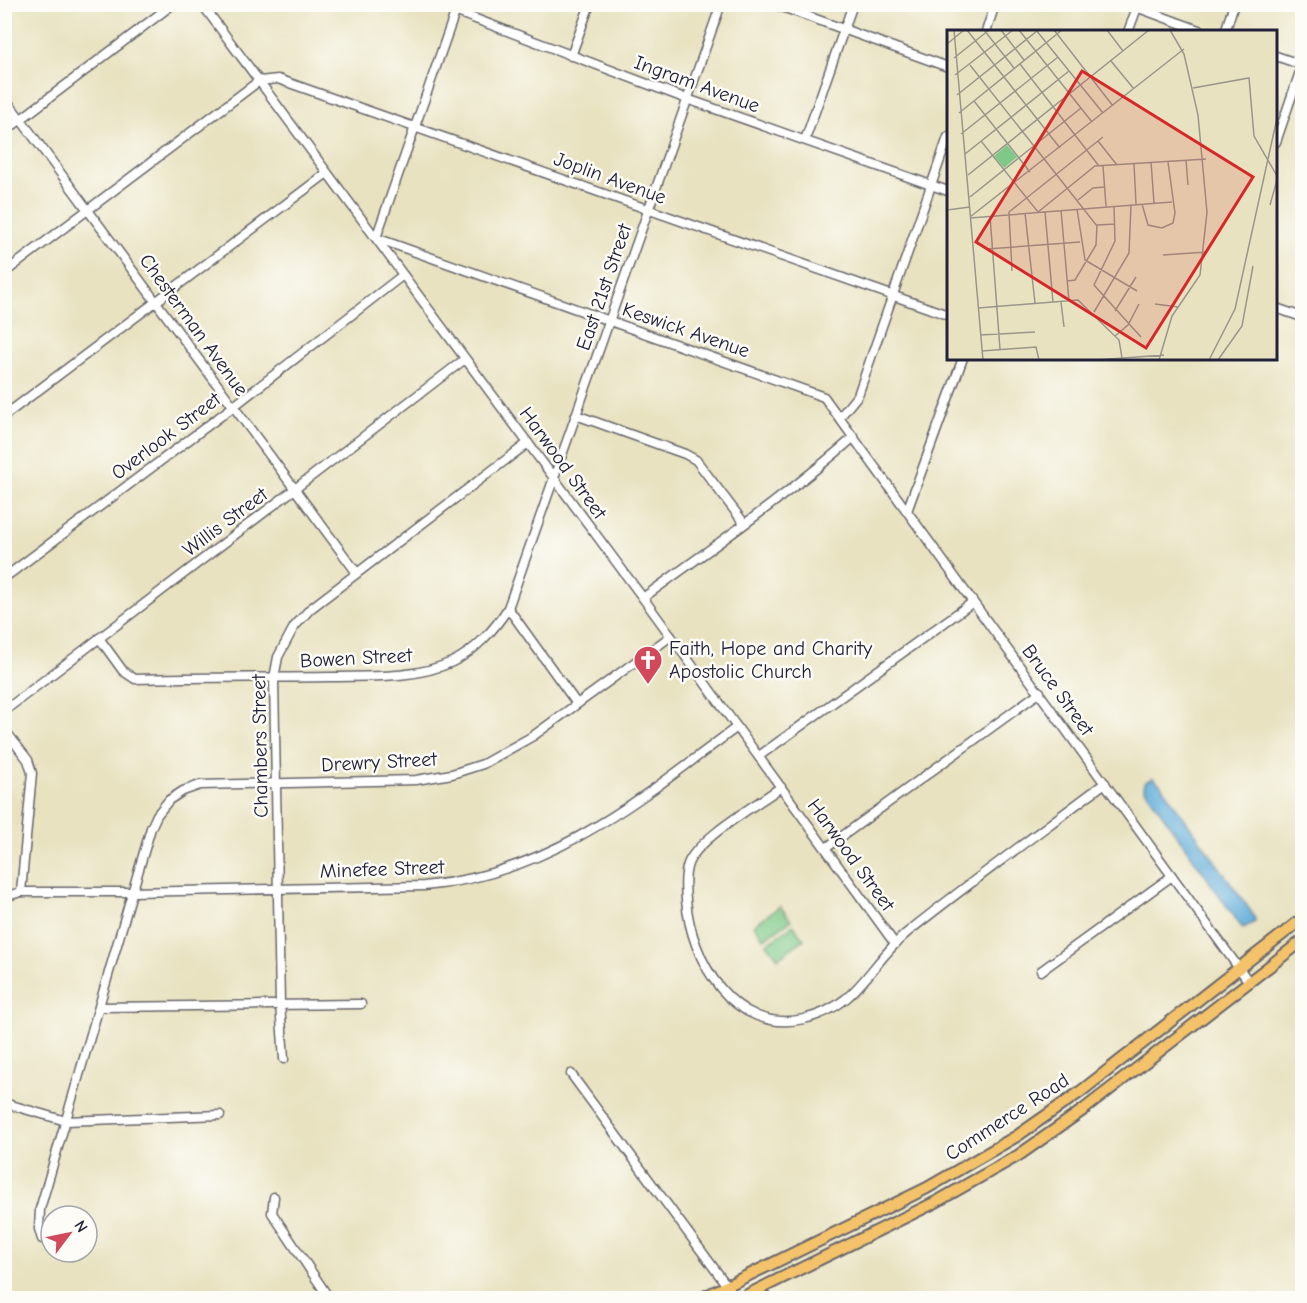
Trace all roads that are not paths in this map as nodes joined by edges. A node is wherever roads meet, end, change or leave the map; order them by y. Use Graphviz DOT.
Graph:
graph roads {
  1 [pos="173,4"];
  2 [pos="202,4"];
  3 [pos="436,4"];
  4 [pos="590,4"];
  5 [pos="721,4"];
  6 [pos="774,4"];
  7 [pos="853,4"];
  8 [pos="996,4"];
  9 [pos="1234,4"];
  10 [pos="1134,6"];
  11 [pos="457,8"];
  12 [pos="844,29"];
  13 [pos="987,30"];
  14 [pos="1128,30"];
  15 [pos="1199,30"];
  16 [pos="1226,30"];
  17 [pos="571,56"];
  18 [pos="1277,57"];
  19 [pos="1302,66"];
  20 [pos="947,67"];
  21 [pos="259,81"];
  22 [pos="4,97"];
  23 [pos="687,99"];
  24 [pos="21,119"];
  25 [pos="415,127"];
  26 [pos="4,132"];
  27 [pos="1277,136"];
  28 [pos="805,140"];
  29 [pos="947,140"];
  30 [pos="327,173"];
  31 [pos="932,185"];
  32 [pos="947,191"];
  33 [pos="89,210"];
  34 [pos="649,210"];
  35 [pos="376,238"];
  36 [pos="4,273"];
  37 [pos="403,275"];
  38 [pos="893,296"];
  39 [pos="156,301"];
  40 [pos="1277,309"];
  41 [pos="947,315"];
  42 [pos="1302,317"];
  43 [pos="610,320"];
  44 [pos="465,359"];
  45 [pos="962,360"];
  46 [pos="234,406"];
  47 [pos="576,415"];
  48 [pos="4,416"];
  49 [pos="840,417"];
  50 [pos="854,436"];
  51 [pos="528,443"];
  52 [pos="554,478"];
  53 [pos="296,490"];
  54 [pos="908,511"];
  55 [pos="744,524"];
  56 [pos="357,573"];
  57 [pos="4,578"];
  58 [pos="643,598"];
  59 [pos="973,602"];
  60 [pos="508,609"];
  61 [pos="671,636"];
  62 [pos="99,638"];
  63 [pos="274,678"];
  64 [pos="1040,692"];
  65 [pos="577,704"];
  66 [pos="4,711"];
  67 [pos="737,727"];
  68 [pos="4,729"];
  69 [pos="759,756"];
  70 [pos="277,783"];
  71 [pos="1105,783"];
  72 [pos="781,787"];
  73 [pos="826,848"];
  74 [pos="1172,876"];
  75 [pos="277,889"];
  76 [pos="21,892"];
  77 [pos="131,892"];
  78 [pos="4,897"];
  79 [pos="1302,919"];
  80 [pos="1302,941"];
  81 [pos="895,944"];
  82 [pos="1239,968"];
  83 [pos="1041,971"];
  84 [pos="1249,982"];
  85 [pos="280,1004"];
  86 [pos="361,1004"];
  87 [pos="100,1006"];
  88 [pos="284,1059"];
  89 [pos="571,1074"];
  90 [pos="4,1103"];
  91 [pos="220,1115"];
  92 [pos="66,1121"];
  93 [pos="273,1197"];
  94 [pos="41,1204"];
  95 [pos="727,1286"];
  96 [pos="329,1299"];
  97 [pos="702,1299"];
  98 [pos="736,1299"];
  99 [pos="741,1299"];
  1 -- 24 [label="street"];
  2 -- 21 [label="street, Harwood Street"];
  3 -- 11 [label="street, Ingram Avenue"];
  4 -- 17 [label="street"];
  5 -- 23 [label="street, East 21st Street"];
  6 -- 12 [label="street"];
  7 -- 12 [label="street"];
  8 -- 13 [label="street"];
  9 -- 16 [label="street"];
  10 -- 14 [label="street"];
  10 -- 15 [label="street"];
  11 -- 17 [label="street, Ingram Avenue"];
  11 -- 25 [label="street"];
  12 -- 20 [label="street"];
  12 -- 28 [label="street"];
  17 -- 23 [label="street, Ingram Avenue"];
  18 -- 19 [label="street"];
  19 -- 27 [label="street"];
  21 -- 25 [label="street, Joplin Avenue"];
  21 -- 30 [label="street, Harwood Street"];
  21 -- 33 [label="street"];
  22 -- 24 [label="street, Chesterman Avenue"];
  23 -- 28 [label="street, Ingram Avenue"];
  23 -- 34 [label="street, East 21st Street"];
  24 -- 26 [label="street"];
  24 -- 33 [label="street, Chesterman Avenue"];
  25 -- 34 [label="street, Joplin Avenue"];
  25 -- 35 [label="street"];
  28 -- 31 [label="street, Ingram Avenue"];
  29 -- 31 [label="street"];
  30 -- 35 [label="street, Harwood Street"];
  30 -- 39 [label="street"];
  31 -- 32 [label="street, Ingram Avenue"];
  31 -- 38 [label="street"];
  33 -- 36 [label="street"];
  33 -- 39 [label="street, Chesterman Avenue"];
  34 -- 38 [label="street, Joplin Avenue"];
  34 -- 43 [label="street, East 21st Street"];
  35 -- 37 [label="street, Harwood Street"];
  35 -- 43 [label="street, Keswick Avenue"];
  37 -- 44 [label="street, Harwood Street"];
  37 -- 46 [label="street, Overlook Street"];
  38 -- 41 [label="street, Joplin Avenue"];
  38 -- 49 [label="street"];
  39 -- 46 [label="street, Chesterman Avenue"];
  39 -- 48 [label="street"];
  40 -- 42 [label="street"];
  43 -- 47 [label="street, East 21st Street"];
  43 -- 49 [label="street, Keswick Avenue"];
  44 -- 51 [label="street, Harwood Street"];
  44 -- 53 [label="street, Willis Street"];
  45 -- 54 [label="street"];
  46 -- 53 [label="street, Chesterman Avenue"];
  46 -- 57 [label="street, Overlook Street"];
  47 -- 52 [label="street, East 21st Street"];
  47 -- 55 [label="street"];
  49 -- 50 [label="street, Bruce Street"];
  50 -- 54 [label="street, Bruce Street"];
  50 -- 55 [label="street"];
  51 -- 52 [label="street, Harwood Street"];
  51 -- 56 [label="street, Chambers Street"];
  52 -- 58 [label="street, Harwood Street"];
  52 -- 60 [label="street, Bowen Street"];
  53 -- 56 [label="street, Chesterman Avenue"];
  53 -- 62 [label="street, Willis Street"];
  54 -- 59 [label="street, Bruce Street"];
  55 -- 58 [label="street"];
  56 -- 63 [label="street, Chambers Street"];
  58 -- 61 [label="street, Harwood Street"];
  59 -- 64 [label="street, Bruce Street"];
  59 -- 69 [label="street"];
  60 -- 63 [label="street, Bowen Street"];
  60 -- 65 [label="street"];
  61 -- 65 [label="street, Drewry Street"];
  61 -- 67 [label="street, Harwood Street"];
  62 -- 63 [label="street, Bowen Street"];
  62 -- 66 [label="street, Willis Street"];
  63 -- 70 [label="street, Chambers Street"];
  64 -- 71 [label="street, Bruce Street"];
  64 -- 73 [label="street"];
  65 -- 70 [label="street, Drewry Street"];
  67 -- 69 [label="street, Harwood Street"];
  67 -- 75 [label="street, Minefee Street"];
  68 -- 76 [label="street"];
  69 -- 72 [label="street, Harwood Street"];
  70 -- 75 [label="street, Chambers Street"];
  70 -- 77 [label="street, Drewry Street"];
  71 -- 74 [label="street, Bruce Street"];
  71 -- 81 [label="street"];
  72 -- 73 [label="street, Harwood Street"];
  72 -- 81 [label="street"];
  73 -- 81 [label="street, Harwood Street"];
  74 -- 82 [label="street, Bruce Street"];
  74 -- 83 [label="street"];
  75 -- 77 [label="street, Minefee Street"];
  75 -- 85 [label="street, Chambers Street"];
  76 -- 77 [label="street, Minefee Street"];
  76 -- 78 [label="street, Minefee Street"];
  77 -- 87 [label="street"];
  79 -- 82 [label="main road, Commerce Road"];
  80 -- 84 [label="main road, Commerce Road"];
  82 -- 84 [label="street, Bruce Street"];
  82 -- 95 [label="main road, Commerce Road"];
  84 -- 99 [label="main road, Commerce Road"];
  85 -- 86 [label="street"];
  85 -- 87 [label="street"];
  85 -- 88 [label="street, Chambers Street"];
  87 -- 92 [label="street"];
  89 -- 95 [label="street"];
  90 -- 92 [label="street"];
  91 -- 92 [label="street"];
  92 -- 94 [label="street"];
  93 -- 96 [label="street"];
  95 -- 97 [label="main road, Commerce Road"];
  95 -- 98 [label="street"];
}
